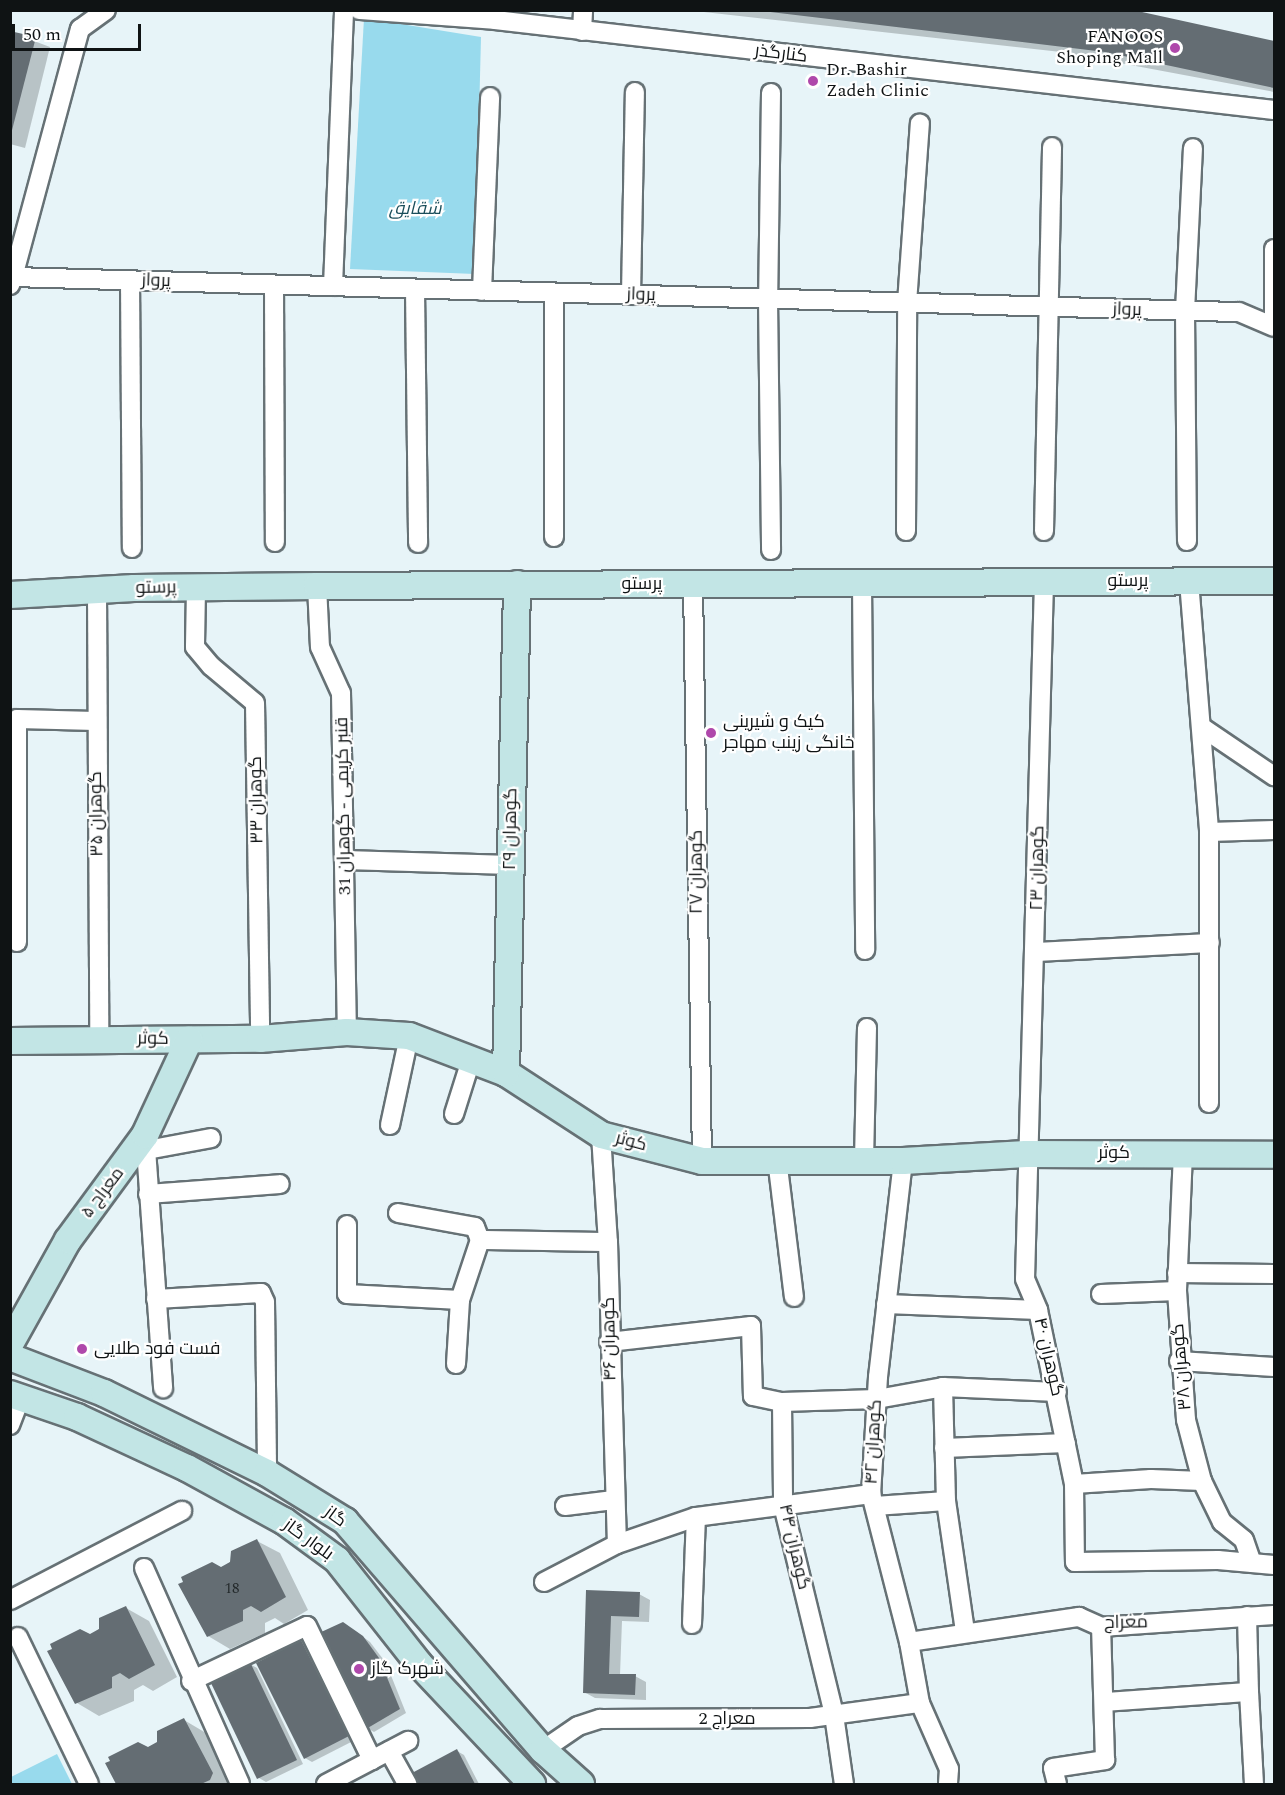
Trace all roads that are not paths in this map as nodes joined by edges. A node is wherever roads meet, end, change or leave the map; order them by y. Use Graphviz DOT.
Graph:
graph roads {
  1 [pos="106,10"];
  2 [pos="344,10"];
  3 [pos="359,10"];
  4 [pos="583,10"];
  5 [pos="582,31"];
  6 [pos="635,92"];
  7 [pos="771,93"];
  8 [pos="490,97"];
  9 [pos="1275,110"];
  10 [pos="920,123"];
  11 [pos="1052,147"];
  12 [pos="1193,148"];
  13 [pos="1275,249"];
  14 [pos="130,280"];
  15 [pos="12,281"];
  16 [pos="274,285"];
  17 [pos="333,286"];
  18 [pos="415,289"];
  19 [pos="482,291"];
  20 [pos="554,293"];
  21 [pos="631,295"];
  22 [pos="768,299"];
  23 [pos="907,303"];
  24 [pos="1051,307"];
  25 [pos="1185,311"];
  26 [pos="1275,326"];
  27 [pos="906,531"];
  28 [pos="1044,531"];
  29 [pos="554,537"];
  30 [pos="1187,541"];
  31 [pos="275,542"];
  32 [pos="418,543"];
  33 [pos="132,548"];
  34 [pos="771,550"];
  35 [pos="1275,580"];
  36 [pos="1189,581"];
  37 [pos="1044,582"];
  38 [pos="693,583"];
  39 [pos="862,583"];
  40 [pos="517,584"];
  41 [pos="317,586"];
  42 [pos="196,588"];
  43 [pos="97,590"];
  44 [pos="10,595"];
  45 [pos="96,721"];
  46 [pos="1203,728"];
  47 [pos="1275,776"];
  48 [pos="1275,830"];
  49 [pos="1209,832"];
  50 [pos="346,860"];
  51 [pos="510,865"];
  52 [pos="17,942"];
  53 [pos="1210,943"];
  54 [pos="865,950"];
  55 [pos="1036,952"];
  56 [pos="867,1028"];
  57 [pos="347,1032"];
  58 [pos="409,1036"];
  59 [pos="99,1039"];
  60 [pos="260,1039"];
  61 [pos="189,1040"];
  62 [pos="10,1041"];
  63 [pos="471,1060"];
  64 [pos="506,1073"];
  65 [pos="1209,1103"];
  66 [pos="454,1114"];
  67 [pos="390,1125"];
  68 [pos="601,1135"];
  69 [pos="211,1138"];
  70 [pos="146,1143"];
  71 [pos="1183,1153"];
  72 [pos="1026,1154"];
  73 [pos="1275,1155"];
  74 [pos="777,1159"];
  75 [pos="864,1160"];
  76 [pos="702,1161"];
  77 [pos="903,1161"];
  78 [pos="280,1184"];
  79 [pos="148,1194"];
  80 [pos="398,1213"];
  81 [pos="347,1225"];
  82 [pos="480,1240"];
  83 [pos="608,1242"];
  84 [pos="1275,1274"];
  85 [pos="1177,1282"];
  86 [pos="1101,1294"];
  87 [pos="794,1298"];
  88 [pos="156,1299"];
  89 [pos="460,1300"];
  90 [pos="886,1304"];
  91 [pos="1038,1310"];
  92 [pos="609,1342"];
  93 [pos="10,1344"];
  94 [pos="10,1356"];
  95 [pos="1179,1361"];
  96 [pos="456,1364"];
  97 [pos="1275,1367"];
  98 [pos="943,1387"];
  99 [pos="164,1388"];
  100 [pos="1057,1392"];
  101 [pos="16,1396"];
  102 [pos="876,1399"];
  103 [pos="782,1402"];
  104 [pos="10,1425"];
  105 [pos="1066,1443"];
  106 [pos="944,1448"];
  107 [pos="267,1473"];
  108 [pos="1202,1481"];
  109 [pos="1074,1484"];
  110 [pos="614,1500"];
  111 [pos="873,1500"];
  112 [pos="946,1501"];
  113 [pos="783,1505"];
  114 [pos="565,1506"];
  115 [pos="183,1511"];
  116 [pos="696,1516"];
  117 [pos="617,1544"];
  118 [pos="1252,1563"];
  119 [pos="1275,1565"];
  120 [pos="144,1568"];
  121 [pos="544,1582"];
  122 [pos="10,1600"];
  123 [pos="1275,1615"];
  124 [pos="1247,1616"];
  125 [pos="692,1624"];
  126 [pos="1101,1626"];
  127 [pos="965,1631"];
  128 [pos="18,1637"];
  129 [pos="909,1642"];
  130 [pos="191,1681"];
  131 [pos="1249,1692"];
  132 [pos="1106,1702"];
  133 [pos="920,1703"];
  134 [pos="834,1715"];
  135 [pos="408,1742"];
  136 [pos="543,1750"];
  137 [pos="389,1751"];
  138 [pos="372,1760"];
  139 [pos="89,1785"];
  140 [pos="240,1785"];
  141 [pos="326,1785"];
  142 [pos="406,1785"];
  143 [pos="532,1785"];
  144 [pos="580,1785"];
  145 [pos="844,1785"];
  146 [pos="948,1785"];
  147 [pos="1057,1785"];
  148 [pos="1254,1785"];
  1 -- 15 [label="street"];
  2 -- 17 [label="street"];
  3 -- 5 [label="street, کنارگذر"];
  4 -- 5 [label="street"];
  5 -- 9 [label="street, کنارگذر"];
  6 -- 21 [label="street"];
  7 -- 22 [label="street"];
  8 -- 19 [label="street"];
  10 -- 23 [label="street"];
  11 -- 24 [label="street"];
  12 -- 25 [label="street"];
  13 -- 26 [label="street"];
  14 -- 15 [label="street, پرواز"];
  14 -- 16 [label="street, پرواز"];
  14 -- 33 [label="street"];
  16 -- 17 [label="street, پرواز"];
  16 -- 31 [label="street"];
  17 -- 18 [label="street, پرواز"];
  18 -- 19 [label="street, پرواز"];
  18 -- 32 [label="street"];
  19 -- 20 [label="street, پرواز"];
  20 -- 21 [label="street, پرواز"];
  20 -- 29 [label="street"];
  21 -- 22 [label="street, پرواز"];
  22 -- 23 [label="street, پرواز"];
  22 -- 34 [label="street"];
  23 -- 24 [label="street, پرواز"];
  23 -- 27 [label="street"];
  24 -- 25 [label="street, پرواز"];
  24 -- 28 [label="street"];
  25 -- 26 [label="street, پرواز"];
  25 -- 30 [label="street"];
  35 -- 36 [label="street, پرستو"];
  36 -- 37 [label="street, پرستو"];
  36 -- 46 [label="street"];
  37 -- 39 [label="street, پرستو"];
  37 -- 55 [label="street, گوهران ۲۳"];
  38 -- 39 [label="street, پرستو"];
  38 -- 40 [label="street, پرستو"];
  38 -- 76 [label="street, گوهران ۲۷"];
  39 -- 54 [label="street"];
  40 -- 41 [label="street, پرستو"];
  40 -- 51 [label="street, گوهران ۲۹"];
  41 -- 42 [label="street, پرستو"];
  41 -- 50 [label="street, قنبر کریمی - گوهران 31"];
  42 -- 43 [label="street, پرستو"];
  42 -- 60 [label="street, گوهران ۳۳"];
  43 -- 44 [label="street, پرستو"];
  43 -- 45 [label="street, گوهران ۳۵"];
  45 -- 52 [label="street"];
  45 -- 59 [label="street, گوهران ۳۵"];
  46 -- 47 [label="street"];
  46 -- 49 [label="street"];
  48 -- 49 [label="street"];
  49 -- 53 [label="street"];
  50 -- 51 [label="street"];
  50 -- 57 [label="street, قنبر کریمی - گوهران 31"];
  51 -- 64 [label="street, گوهران ۲۹"];
  53 -- 55 [label="street"];
  53 -- 65 [label="street"];
  55 -- 72 [label="street, گوهران ۲۳"];
  56 -- 75 [label="street"];
  57 -- 58 [label="street, کوثر"];
  57 -- 60 [label="street, کوثر"];
  58 -- 63 [label="street, کوثر"];
  58 -- 67 [label="street"];
  59 -- 61 [label="street, کوثر"];
  59 -- 62 [label="street, کوثر"];
  60 -- 61 [label="street, کوثر"];
  61 -- 70 [label="street, معراج ۵"];
  63 -- 64 [label="street, کوثر"];
  63 -- 66 [label="street"];
  64 -- 68 [label="street, کوثر"];
  68 -- 76 [label="street, کوثر"];
  68 -- 83 [label="street, گوهران ۴۶"];
  69 -- 70 [label="street"];
  70 -- 79 [label="street"];
  70 -- 93 [label="street, معراج ۵"];
  71 -- 72 [label="street, کوثر"];
  71 -- 73 [label="street, کوثر"];
  71 -- 85 [label="street, گوهران ۳۸"];
  72 -- 77 [label="street, کوثر"];
  72 -- 91 [label="street, گوهران ۴۰"];
  74 -- 75 [label="street, کوثر"];
  74 -- 76 [label="street, کوثر"];
  74 -- 87 [label="street"];
  75 -- 77 [label="street, کوثر"];
  77 -- 90 [label="street, گوهران ۴۲"];
  78 -- 79 [label="street"];
  79 -- 88 [label="street"];
  80 -- 82 [label="street"];
  81 -- 89 [label="street"];
  82 -- 83 [label="street"];
  82 -- 89 [label="street"];
  83 -- 92 [label="street, گوهران ۴۶"];
  84 -- 85 [label="street"];
  85 -- 86 [label="street"];
  85 -- 95 [label="street, گوهران ۳۸"];
  88 -- 99 [label="street"];
  88 -- 107 [label="street"];
  89 -- 96 [label="street"];
  90 -- 91 [label="street"];
  90 -- 102 [label="street, گوهران ۴۲"];
  91 -- 100 [label="street, گوهران ۴۰"];
  92 -- 103 [label="street"];
  92 -- 110 [label="street, گوهران ۴۶"];
  94 -- 107 [label="street, گاز"];
  95 -- 97 [label="street"];
  95 -- 108 [label="street, گوهران ۳۸"];
  98 -- 100 [label="street"];
  98 -- 102 [label="street"];
  98 -- 106 [label="street"];
  100 -- 105 [label="street, گوهران ۴۰"];
  101 -- 104 [label="street"];
  101 -- 143 [label="street, بلوار گاز"];
  102 -- 103 [label="street"];
  102 -- 111 [label="street, گوهران ۴۲"];
  103 -- 113 [label="street, گوهران ۴۴"];
  105 -- 106 [label="street"];
  105 -- 109 [label="street, گوهران ۴۰"];
  106 -- 112 [label="street"];
  107 -- 136 [label="street, گاز"];
  108 -- 109 [label="street"];
  108 -- 118 [label="street, گوهران ۳۸"];
  109 -- 118 [label="street, گوهران ۴۰"];
  110 -- 114 [label="street"];
  110 -- 117 [label="street, گوهران ۴۶"];
  111 -- 112 [label="street"];
  111 -- 113 [label="street"];
  111 -- 129 [label="street, گوهران ۴۲"];
  112 -- 127 [label="street"];
  113 -- 116 [label="street"];
  113 -- 134 [label="street, گوهران ۴۴"];
  115 -- 122 [label="street"];
  116 -- 117 [label="street"];
  116 -- 125 [label="street"];
  117 -- 121 [label="street"];
  118 -- 119 [label="street"];
  120 -- 130 [label="street"];
  123 -- 124 [label="street, معراج"];
  124 -- 126 [label="street, معراج"];
  124 -- 131 [label="street"];
  126 -- 127 [label="street, معراج"];
  126 -- 132 [label="street"];
  127 -- 129 [label="street, معراج"];
  128 -- 139 [label="street"];
  129 -- 133 [label="street, گوهران ۴۲"];
  130 -- 138 [label="street"];
  130 -- 140 [label="street"];
  131 -- 132 [label="street"];
  131 -- 148 [label="street"];
  132 -- 147 [label="street"];
  133 -- 134 [label="street, معراج 2"];
  133 -- 146 [label="street, گوهران ۴۲"];
  134 -- 136 [label="street, معراج 2"];
  134 -- 145 [label="street, گوهران ۴۴"];
  135 -- 137 [label="street"];
  136 -- 144 [label="street, گاز"];
  137 -- 138 [label="street"];
  137 -- 142 [label="street"];
  138 -- 141 [label="street"];
}
